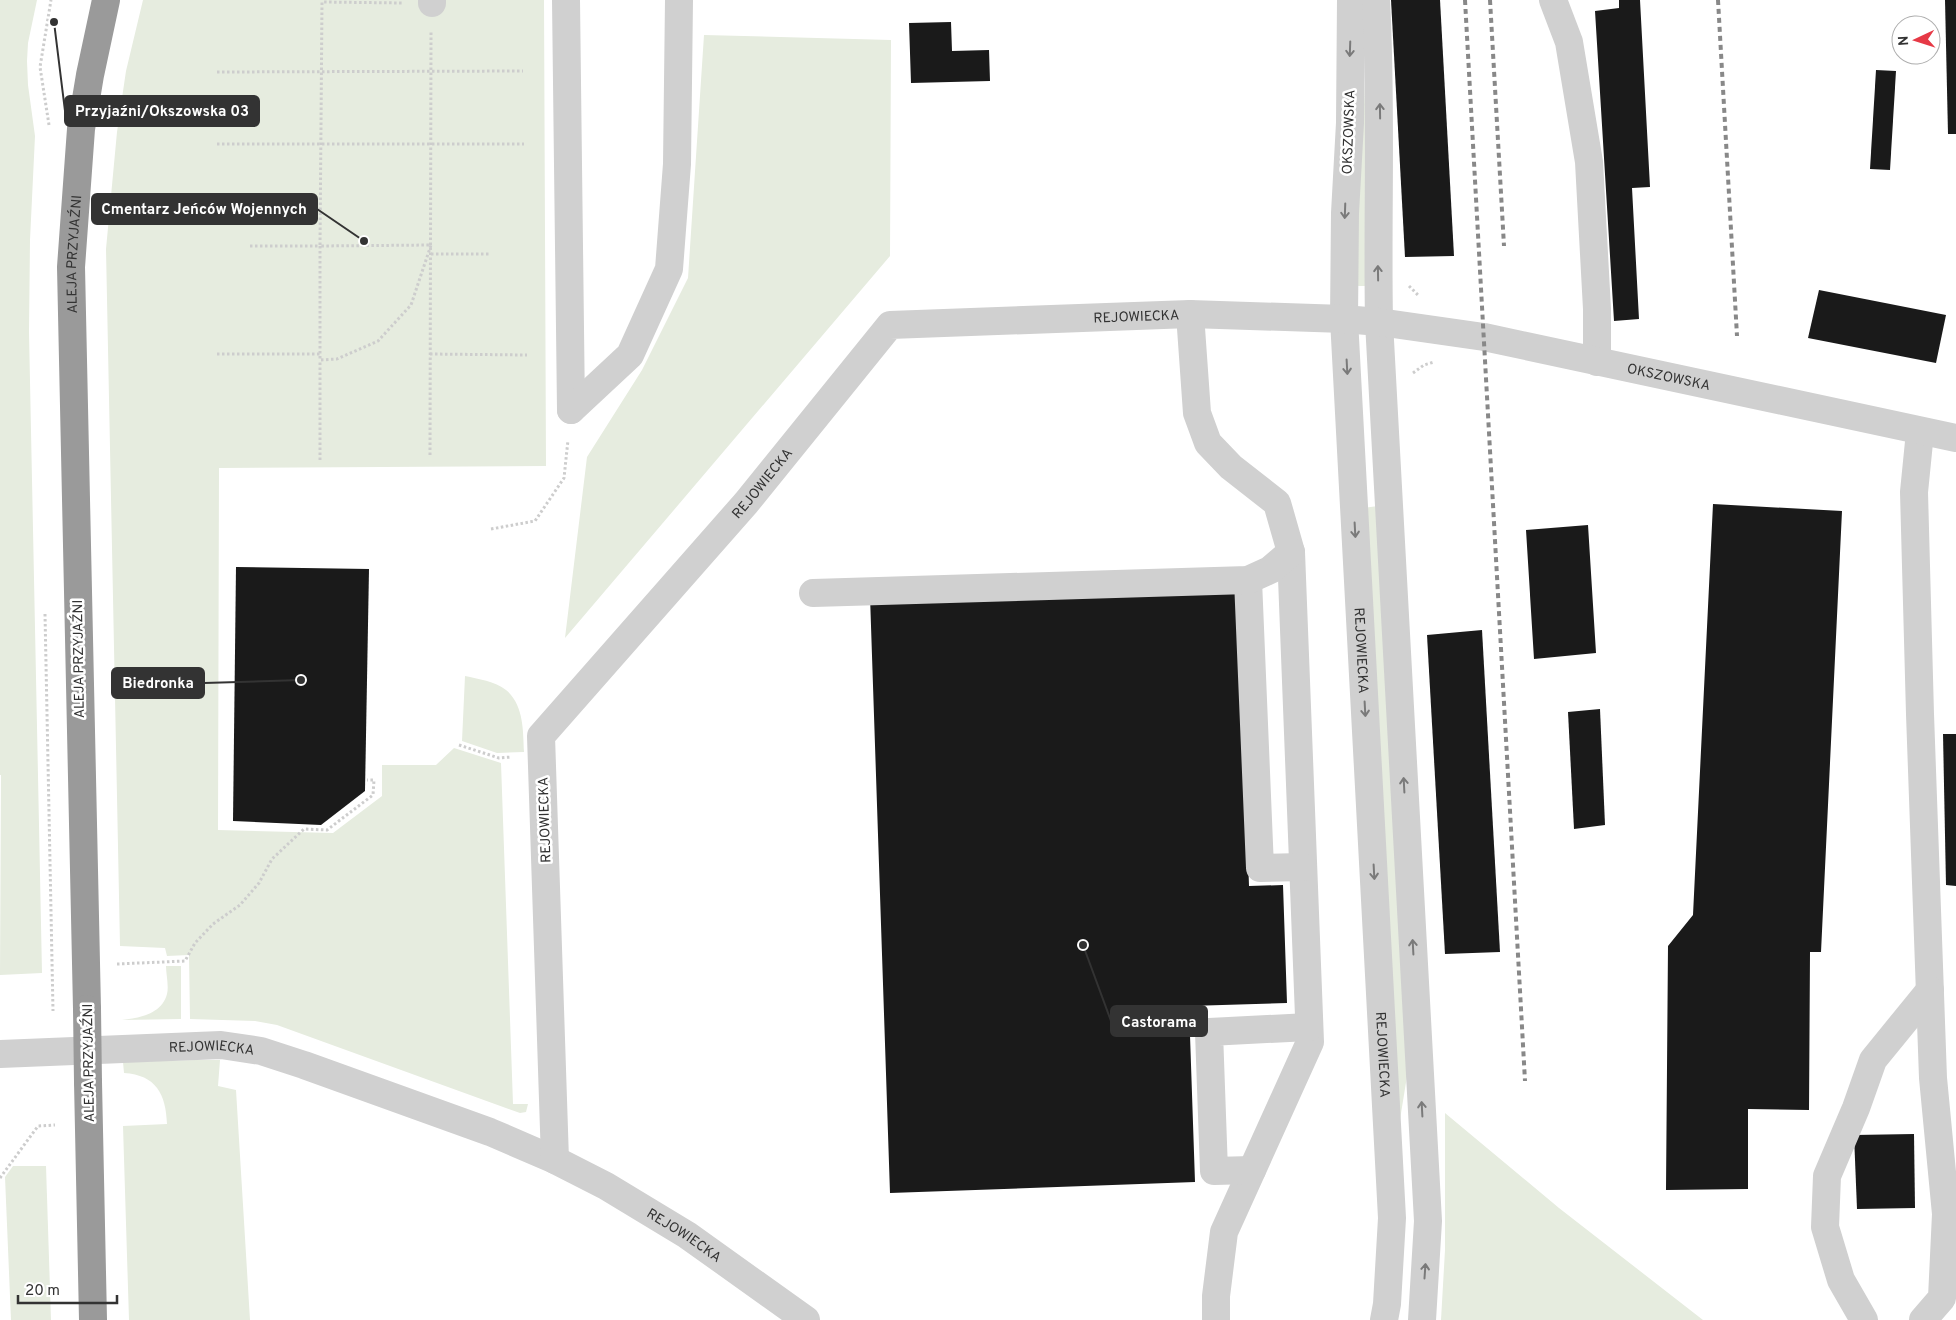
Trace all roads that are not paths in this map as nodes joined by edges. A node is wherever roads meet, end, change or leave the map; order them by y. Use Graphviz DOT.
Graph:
graph roads {
  1 [pos="106,0"];
  2 [pos="566,0"];
  3 [pos="679,0"];
  4 [pos="1351,0"];
  5 [pos="1376,0"];
  6 [pos="1553,0"];
  7 [pos="1190,314"];
  8 [pos="1344,319"];
  9 [pos="1379,322"];
  10 [pos="1597,362"];
  11 [pos="1920,432"];
  12 [pos="1956,438"];
  13 [pos="1290,552"];
  14 [pos="1248,580"];
  15 [pos="813,593"];
  16 [pos="1303,866"];
  17 [pos="1930,990"];
  18 [pos="1309,1027"];
  19 [pos="0,1054"];
  20 [pos="555,1160"];
  21 [pos="1252,1170"];
  22 [pos="93,1320"];
  23 [pos="806,1320"];
  24 [pos="1216,1320"];
  25 [pos="1384,1320"];
  26 [pos="1422,1320"];
  27 [pos="1864,1320"];
  28 [pos="1923,1320"];
  1 -- 22 [label="highway, ALEJA PRZYJAŹNI, bridge"];
  2 -- 3 [label="street"];
  4 -- 8 [label="street, OKSZOWSKA, one-way"];
  9 -- 5 [label="street, one-way"];
  6 -- 10 [label="street"];
  7 -- 8 [label="street, REJOWIECKA"];
  7 -- 13 [label="street"];
  7 -- 20 [label="street, REJOWIECKA"];
  8 -- 9 [label="street, OKSZOWSKA"];
  8 -- 25 [label="street, REJOWIECKA, one-way"];
  9 -- 10 [label="street, OKSZOWSKA"];
  26 -- 9 [label="street, one-way"];
  10 -- 11 [label="street, OKSZOWSKA"];
  11 -- 12 [label="street, OKSZOWSKA"];
  11 -- 17 [label="street"];
  13 -- 14 [label="street"];
  13 -- 16 [label="street"];
  14 -- 15 [label="street"];
  14 -- 16 [label="street"];
  16 -- 18 [label="street"];
  17 -- 27 [label="street"];
  17 -- 28 [label="street"];
  18 -- 21 [label="street"];
  18 -- 21 [label="street"];
  19 -- 20 [label="street, REJOWIECKA"];
  20 -- 23 [label="street, REJOWIECKA"];
  21 -- 24 [label="street"];
}
